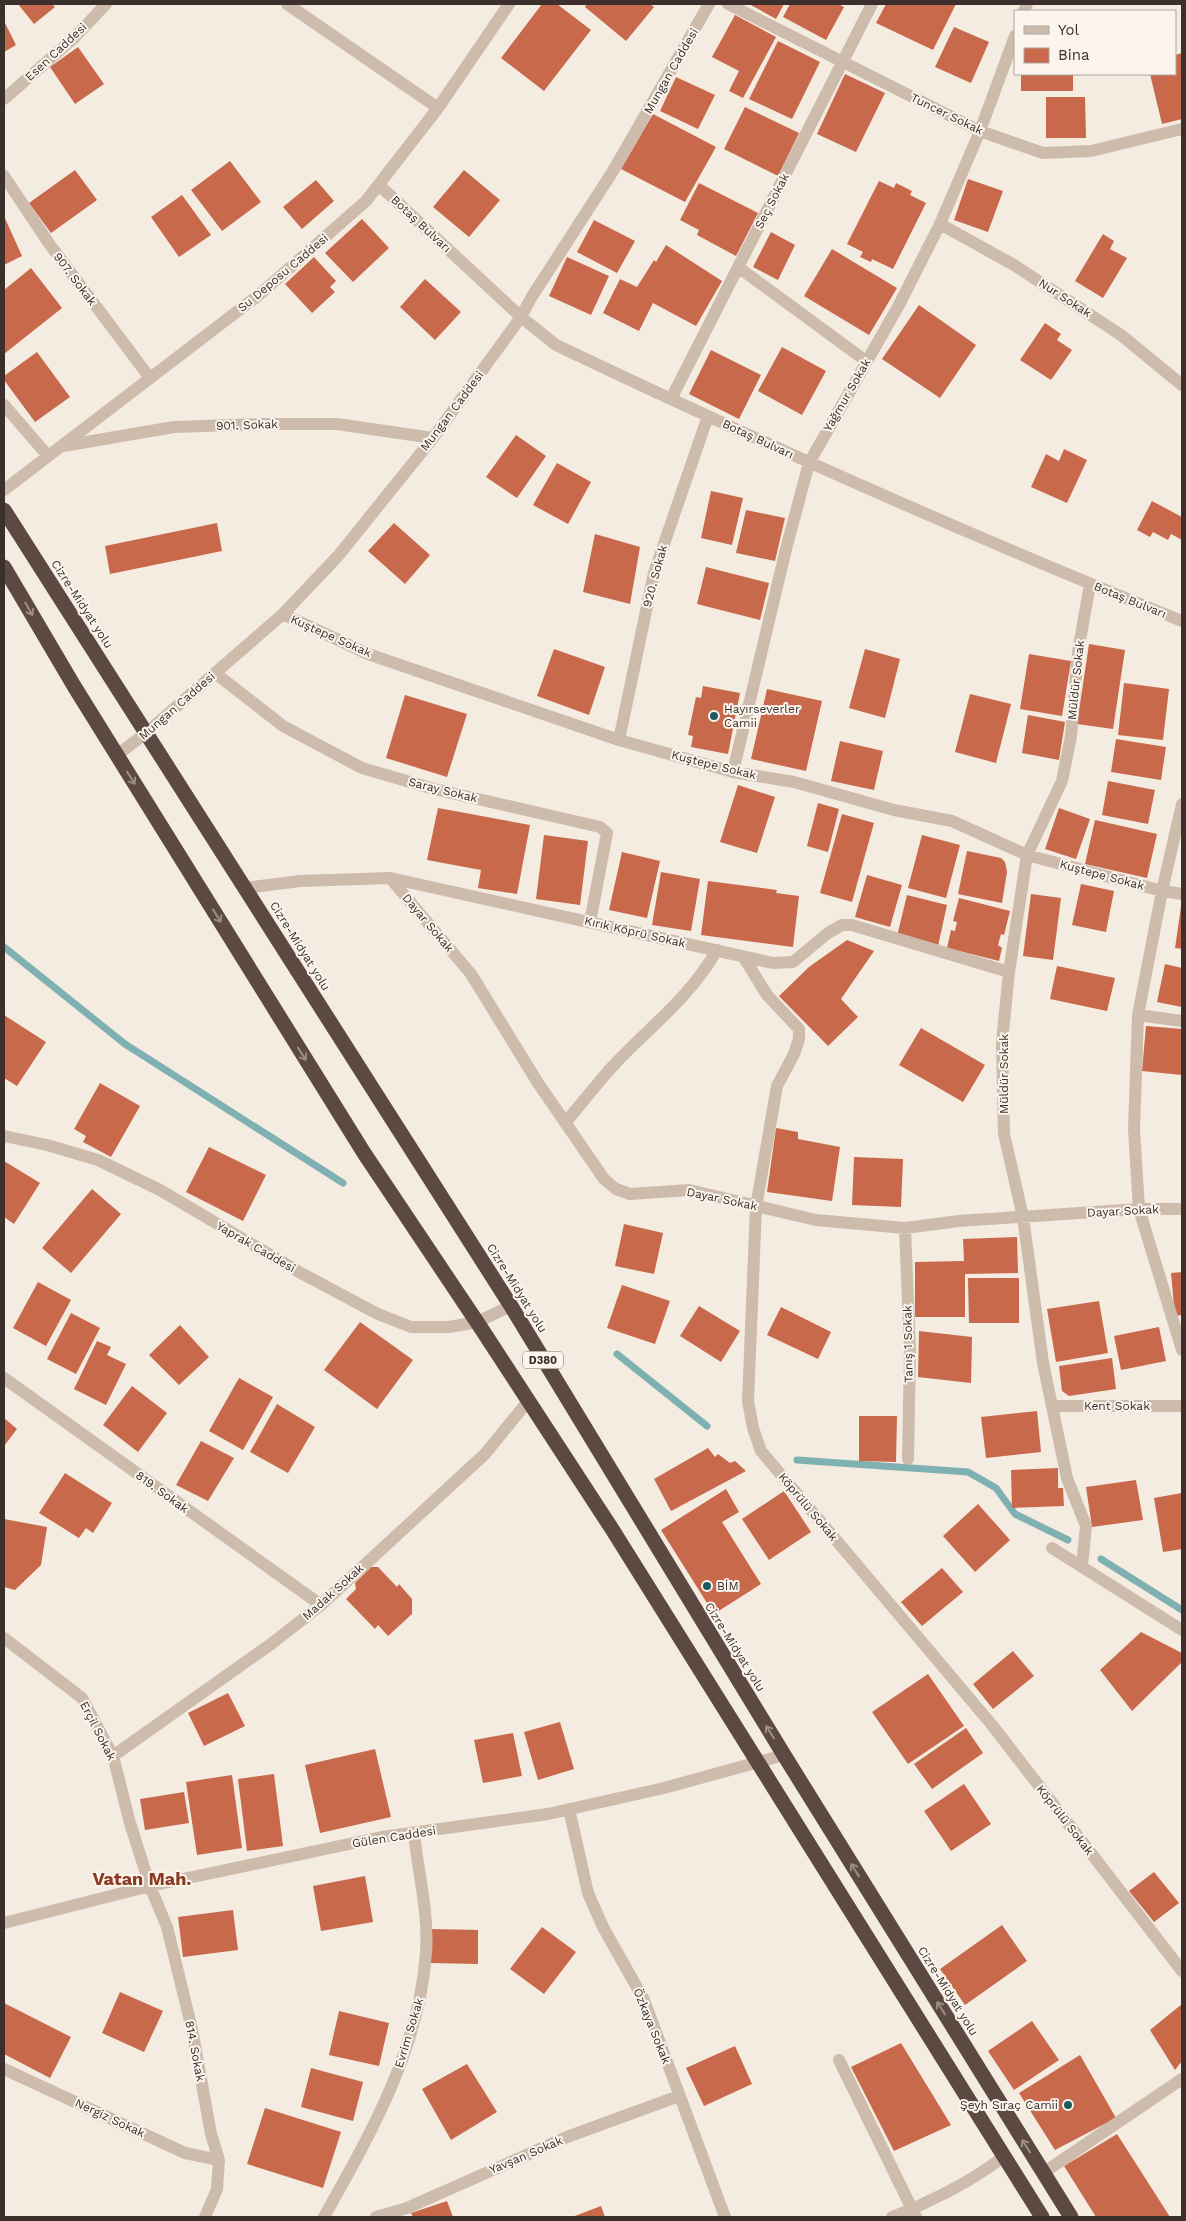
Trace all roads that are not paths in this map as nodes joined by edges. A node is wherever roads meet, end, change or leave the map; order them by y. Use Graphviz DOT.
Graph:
graph roads {
  1 [pos="106,4"];
  2 [pos="509,4"];
  3 [pos="709,4"];
  4 [pos="728,4"];
  5 [pos="872,4"];
  6 [pos="296,6"];
  7 [pos="1014,39"];
  8 [pos="842,63"];
  9 [pos="4,99"];
  10 [pos="438,108"];
  11 [pos="1182,129"];
  12 [pos="980,131"];
  13 [pos="4,176"];
  14 [pos="379,185"];
  15 [pos="940,224"];
  16 [pos="738,267"];
  17 [pos="521,317"];
  18 [pos="866,361"];
  19 [pos="150,378"];
  20 [pos="1182,385"];
  21 [pos="671,399"];
  22 [pos="4,405"];
  23 [pos="708,416"];
  24 [pos="433,438"];
  25 [pos="61,447"];
  26 [pos="48,456"];
  27 [pos="809,463"];
  28 [pos="4,490"];
  29 [pos="4,510"];
  30 [pos="4,567"];
  31 [pos="1090,584"];
  32 [pos="283,614"];
  33 [pos="1182,621"];
  34 [pos="215,672"];
  35 [pos="146,733"];
  36 [pos="619,740"];
  37 [pos="117,755"];
  38 [pos="733,772"];
  39 [pos="1182,804"];
  40 [pos="1026,855"];
  41 [pos="390,878"];
  42 [pos="245,888"];
  43 [pos="1162,891"];
  44 [pos="1182,894"];
  45 [pos="590,922"];
  46 [pos="717,950"];
  47 [pos="743,956"];
  48 [pos="1009,972"];
  49 [pos="1138,1015"];
  50 [pos="1182,1021"];
  51 [pos="565,1123"];
  52 [pos="4,1136"];
  53 [pos="756,1207"];
  54 [pos="1140,1209"];
  55 [pos="1182,1209"];
  56 [pos="1024,1217"];
  57 [pos="905,1228"];
  58 [pos="511,1306"];
  59 [pos="477,1322"];
  60 [pos="1182,1350"];
  61 [pos="4,1378"];
  62 [pos="529,1400"];
  63 [pos="1052,1406"];
  64 [pos="1182,1406"];
  65 [pos="908,1460"];
  66 [pos="1052,1548"];
  67 [pos="1082,1566"];
  68 [pos="321,1605"];
  69 [pos="1182,1630"];
  70 [pos="4,1638"];
  71 [pos="784,1755"];
  72 [pos="113,1756"];
  73 [pos="757,1761"];
  74 [pos="569,1809"];
  75 [pos="414,1832"];
  76 [pos="150,1886"];
  77 [pos="4,1914"];
  78 [pos="10,1921"];
  79 [pos="1182,1972"];
  80 [pos="838,2060"];
  81 [pos="4,2070"];
  82 [pos="1182,2078"];
  83 [pos="678,2096"];
  84 [pos="1004,2156"];
  85 [pos="219,2160"];
  86 [pos="1043,2173"];
  87 [pos="914,2213"];
  88 [pos="205,2217"];
  89 [pos="324,2217"];
  90 [pos="376,2217"];
  91 [pos="725,2217"];
  92 [pos="892,2217"];
  93 [pos="1042,2217"];
  94 [pos="1071,2217"];
  1 -- 9 [label="street, Esen Caddesi"];
  2 -- 10 [label="street, Su Deposu Caddesi"];
  3 -- 17 [label="street, Mungan Caddesi"];
  4 -- 8 [label="street, Tuncer Sokak"];
  5 -- 8 [label="street, Seç Sokak"];
  6 -- 10 [label="street"];
  7 -- 12 [label="street, Yağmur Sokak"];
  8 -- 12 [label="street, Tuncer Sokak"];
  8 -- 16 [label="street, Seç Sokak"];
  10 -- 14 [label="street, Su Deposu Caddesi"];
  11 -- 12 [label="street, Tuncer Sokak"];
  12 -- 15 [label="street, Yağmur Sokak"];
  13 -- 19 [label="street, 907. Sokak"];
  14 -- 17 [label="street, Botaş Bulvarı"];
  14 -- 19 [label="street, Su Deposu Caddesi"];
  15 -- 18 [label="street, Yağmur Sokak"];
  15 -- 20 [label="street, Nur Sokak"];
  16 -- 18 [label="street"];
  16 -- 21 [label="street, Seç Sokak"];
  17 -- 21 [label="street, Botaş Bulvarı"];
  17 -- 24 [label="street, Mungan Caddesi"];
  18 -- 27 [label="street, Yağmur Sokak"];
  19 -- 25 [label="street, Su Deposu Caddesi"];
  21 -- 23 [label="street, Botaş Bulvarı"];
  22 -- 26 [label="street"];
  23 -- 27 [label="street, Botaş Bulvarı"];
  23 -- 36 [label="street, 920. Sokak"];
  24 -- 25 [label="street, 901. Sokak"];
  24 -- 32 [label="street, Mungan Caddesi"];
  25 -- 26 [label="street, Su Deposu Caddesi"];
  26 -- 28 [label="street, Su Deposu Caddesi"];
  27 -- 31 [label="street, Botaş Bulvarı"];
  27 -- 38 [label="street, Yağmur Sokak"];
  29 -- 35 [label="highway, Cizre-Midyat yolu / D380"];
  30 -- 37 [label="highway, D380, one-way"];
  31 -- 33 [label="street, Botaş Bulvarı"];
  31 -- 40 [label="street, Müldür Sokak"];
  32 -- 34 [label="street, Mungan Caddesi"];
  32 -- 36 [label="street, Kuştepe Sokak"];
  34 -- 35 [label="street, Mungan Caddesi"];
  34 -- 45 [label="street, Saray Sokak"];
  35 -- 37 [label="street, Mungan Caddesi"];
  35 -- 42 [label="highway, Cizre-Midyat yolu / D380"];
  36 -- 38 [label="street, Kuştepe Sokak"];
  37 -- 59 [label="highway, D380, one-way"];
  38 -- 40 [label="street, Kuştepe Sokak"];
  39 -- 43 [label="street"];
  40 -- 43 [label="street, Kuştepe Sokak"];
  40 -- 48 [label="street, Müldür Sokak"];
  41 -- 42 [label="street, Kırık Köprü Sokak"];
  41 -- 45 [label="street, Kırık Köprü Sokak"];
  41 -- 51 [label="street, Dayar Sokak"];
  42 -- 58 [label="highway, Cizre-Midyat yolu / D380"];
  43 -- 44 [label="street, Kuştepe Sokak"];
  43 -- 49 [label="street"];
  45 -- 46 [label="street, Kırık Köprü Sokak"];
  46 -- 47 [label="street, Kırık Köprü Sokak"];
  46 -- 51 [label="street"];
  47 -- 48 [label="street, Kırık Köprü Sokak"];
  47 -- 53 [label="street, Köprülü Sokak"];
  48 -- 56 [label="street, Müldür Sokak"];
  49 -- 50 [label="street"];
  49 -- 54 [label="street"];
  51 -- 53 [label="street, Dayar Sokak"];
  52 -- 59 [label="street, Yaprak Caddesi"];
  53 -- 57 [label="street, Dayar Sokak"];
  53 -- 79 [label="street, Köprülü Sokak"];
  54 -- 55 [label="street, Dayar Sokak"];
  54 -- 56 [label="street, Dayar Sokak"];
  54 -- 60 [label="street"];
  56 -- 57 [label="street, Dayar Sokak"];
  56 -- 63 [label="street, Müldür Sokak"];
  57 -- 65 [label="street, Tanış 1 Sokak"];
  58 -- 59 [label="street, Yaprak Caddesi"];
  71 -- 58 [label="highway, Cizre-Midyat yolu / D380, one-way"];
  59 -- 62 [label="highway, D380"];
  61 -- 68 [label="street, 819. Sokak"];
  62 -- 68 [label="street, Madak Sokak"];
  62 -- 73 [label="highway, D380"];
  63 -- 64 [label="street, Kent Sokak"];
  63 -- 67 [label="street, Müldür Sokak"];
  66 -- 67 [label="street"];
  67 -- 69 [label="street"];
  68 -- 72 [label="street, Madak Sokak"];
  70 -- 72 [label="street, Erçil Sokak"];
  71 -- 73 [label="street, Gülen Caddesi"];
  86 -- 71 [label="highway, Cizre-Midyat yolu / D380, one-way"];
  72 -- 76 [label="street, Erçil Sokak"];
  73 -- 74 [label="street, Gülen Caddesi"];
  73 -- 84 [label="highway, D380"];
  74 -- 75 [label="street, Gülen Caddesi"];
  74 -- 83 [label="street, Özkaya Sokak"];
  75 -- 76 [label="street, Gülen Caddesi"];
  75 -- 89 [label="street, Evrim Sokak"];
  76 -- 78 [label="street, Gülen Caddesi"];
  76 -- 85 [label="street, 814. Sokak"];
  77 -- 78 [label="street"];
  80 -- 87 [label="street"];
  81 -- 85 [label="street, Nergiz Sokak"];
  82 -- 86 [label="street"];
  83 -- 90 [label="street, Yavşan Sokak"];
  83 -- 91 [label="street, Özkaya Sokak"];
  84 -- 87 [label="street"];
  84 -- 93 [label="highway, D380"];
  85 -- 88 [label="street, 814. Sokak"];
  86 -- 94 [label="highway, Cizre-Midyat yolu / D380"];
  87 -- 92 [label="street"];
}
